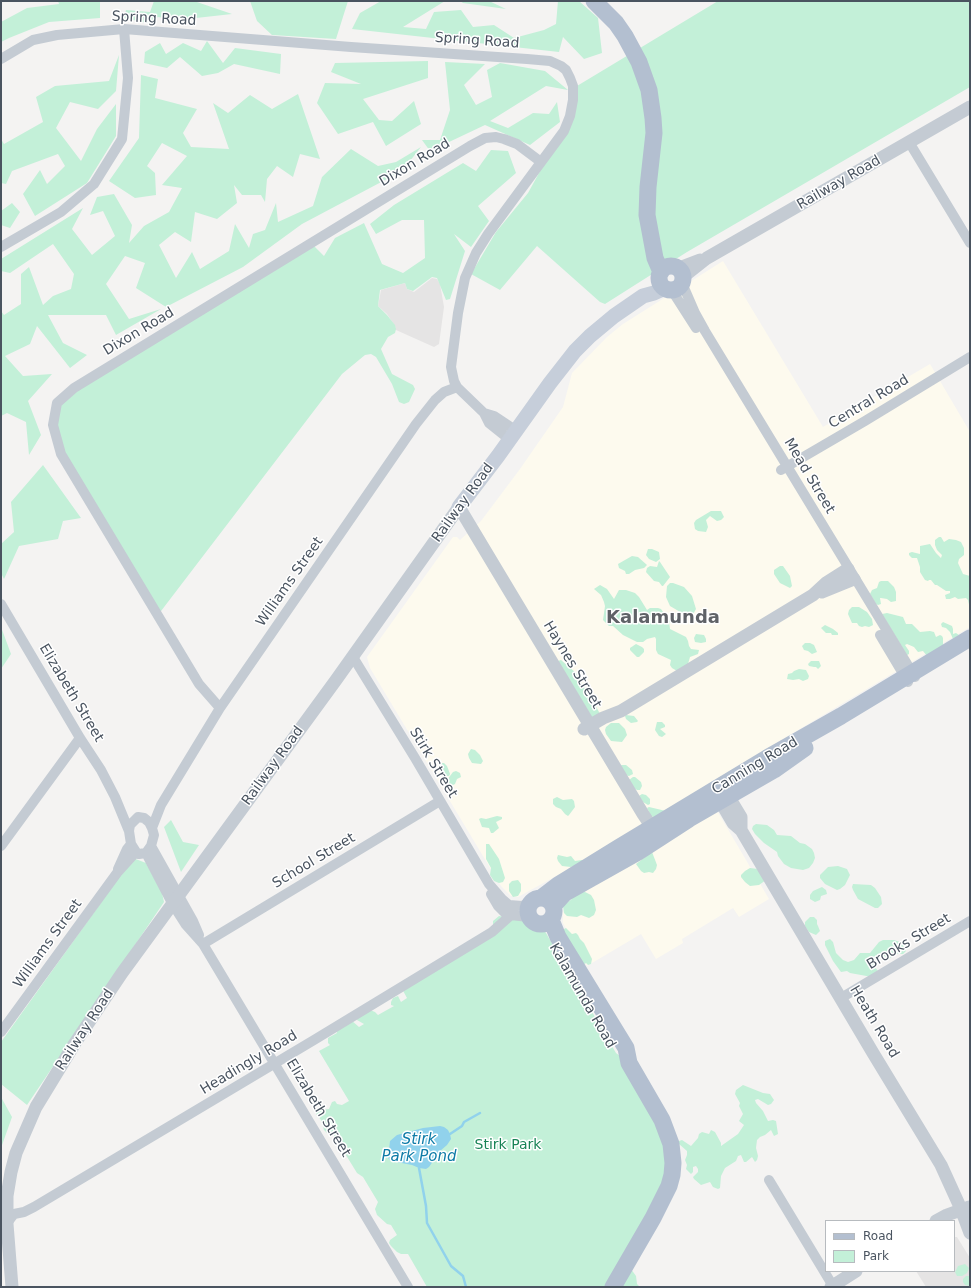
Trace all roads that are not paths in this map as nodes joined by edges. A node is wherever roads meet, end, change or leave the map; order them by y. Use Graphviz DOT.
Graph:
graph roads {
  1 [pos="594,1"];
  2 [pos="124,29"];
  3 [pos="1,59"];
  4 [pos="970,107"];
  5 [pos="909,142"];
  6 [pos="541,162"];
  7 [pos="970,243"];
  8 [pos="1,248"];
  9 [pos="672,278"];
  10 [pos="970,357"];
  11 [pos="457,387"];
  12 [pos="512,435"];
  13 [pos="784,468"];
  14 [pos="455,513"];
  15 [pos="848,575"];
  16 [pos="1,604"];
  17 [pos="970,638"];
  18 [pos="970,648"];
  19 [pos="353,657"];
  20 [pos="911,679"];
  21 [pos="220,708"];
  22 [pos="589,731"];
  23 [pos="80,738"];
  24 [pos="721,794"];
  25 [pos="115,797"];
  26 [pos="440,802"];
  27 [pos="161,805"];
  28 [pos="141,818"];
  29 [pos="152,828"];
  30 [pos="129,831"];
  31 [pos="652,835"];
  32 [pos="1,846"];
  33 [pos="141,849"];
  34 [pos="489,884"];
  35 [pos="175,899"];
  36 [pos="540,911"];
  37 [pos="511,915"];
  38 [pos="970,922"];
  39 [pos="202,944"];
  40 [pos="841,998"];
  41 [pos="1,1032"];
  42 [pos="275,1064"];
  43 [pos="769,1180"];
  44 [pos="966,1208"];
  45 [pos="938,1220"];
  46 [pos="4,1227"];
  47 [pos="970,1233"];
  48 [pos="854,1272"];
  49 [pos="832,1286"];
  50 [pos="12,1287"];
  51 [pos="408,1287"];
  52 [pos="613,1287"];
  1 -- 9 [label="main road"];
  2 -- 3 [label="street, Spring Road"];
  2 -- 6 [label="street, Spring Road"];
  2 -- 8 [label="street"];
  4 -- 5 [label="street, Railway Road"];
  5 -- 7 [label="street"];
  5 -- 9 [label="street, Railway Road"];
  6 -- 11 [label="street, Spring Road"];
  6 -- 21 [label="street, Dixon Road"];
  9 -- 12 [label="main road, Railway Road"];
  9 -- 13 [label="street, Mead Street"];
  10 -- 13 [label="street, Central Road"];
  11 -- 12 [label="street, Spring Road"];
  11 -- 21 [label="street, Williams Street"];
  12 -- 14 [label="main road, Railway Road"];
  13 -- 15 [label="street, Mead Street"];
  14 -- 19 [label="street, Railway Road"];
  14 -- 22 [label="street, Haynes Street"];
  15 -- 20 [label="street, Mead Street"];
  15 -- 22 [label="street"];
  16 -- 23 [label="street, Elizabeth Street"];
  17 -- 20 [label="main road, Canning Road"];
  18 -- 20 [label="main road, Canning Road"];
  19 -- 26 [label="street, Stirk Street"];
  19 -- 35 [label="street, Railway Road"];
  20 -- 24 [label="main road, Canning Road"];
  21 -- 27 [label="street, Williams Street"];
  22 -- 31 [label="street, Haynes Street"];
  23 -- 25 [label="street, Elizabeth Street"];
  23 -- 32 [label="street"];
  24 -- 31 [label="main road, Canning Road"];
  24 -- 40 [label="street, Heath Road"];
  25 -- 28 [label="street, Elizabeth Street"];
  25 -- 30 [label="street, Elizabeth Street"];
  26 -- 34 [label="street, Stirk Street"];
  26 -- 39 [label="street, School Street"];
  27 -- 28 [label="street, Williams Street"];
  27 -- 29 [label="street, Williams Street"];
  28 -- 29 [label="street, Elizabeth Street"];
  28 -- 30 [label="street, Williams Street"];
  29 -- 33 [label="street, Williams Street"];
  30 -- 33 [label="street, Elizabeth Street"];
  31 -- 36 [label="main road, Canning Road"];
  33 -- 35 [label="street, Elizabeth Street"];
  33 -- 41 [label="street, Williams Street"];
  34 -- 36 [label="street, Stirk Street"];
  34 -- 37 [label="street, Stirk Street"];
  35 -- 39 [label="street, Elizabeth Street"];
  35 -- 46 [label="street, Railway Road"];
  36 -- 37 [label="street"];
  36 -- 52 [label="main road, Kalamunda Road"];
  37 -- 42 [label="street, Headingly Road"];
  38 -- 40 [label="street, Brooks Street"];
  39 -- 42 [label="street, Elizabeth Street"];
  40 -- 44 [label="street, Heath Road"];
  42 -- 46 [label="street, Headingly Road"];
  42 -- 51 [label="street, Elizabeth Street"];
  43 -- 49 [label="street"];
  44 -- 45 [label="street"];
  44 -- 47 [label="street, Heath Road"];
  46 -- 50 [label="street, Railway Road"];
  48 -- 49 [label="street"];
}
